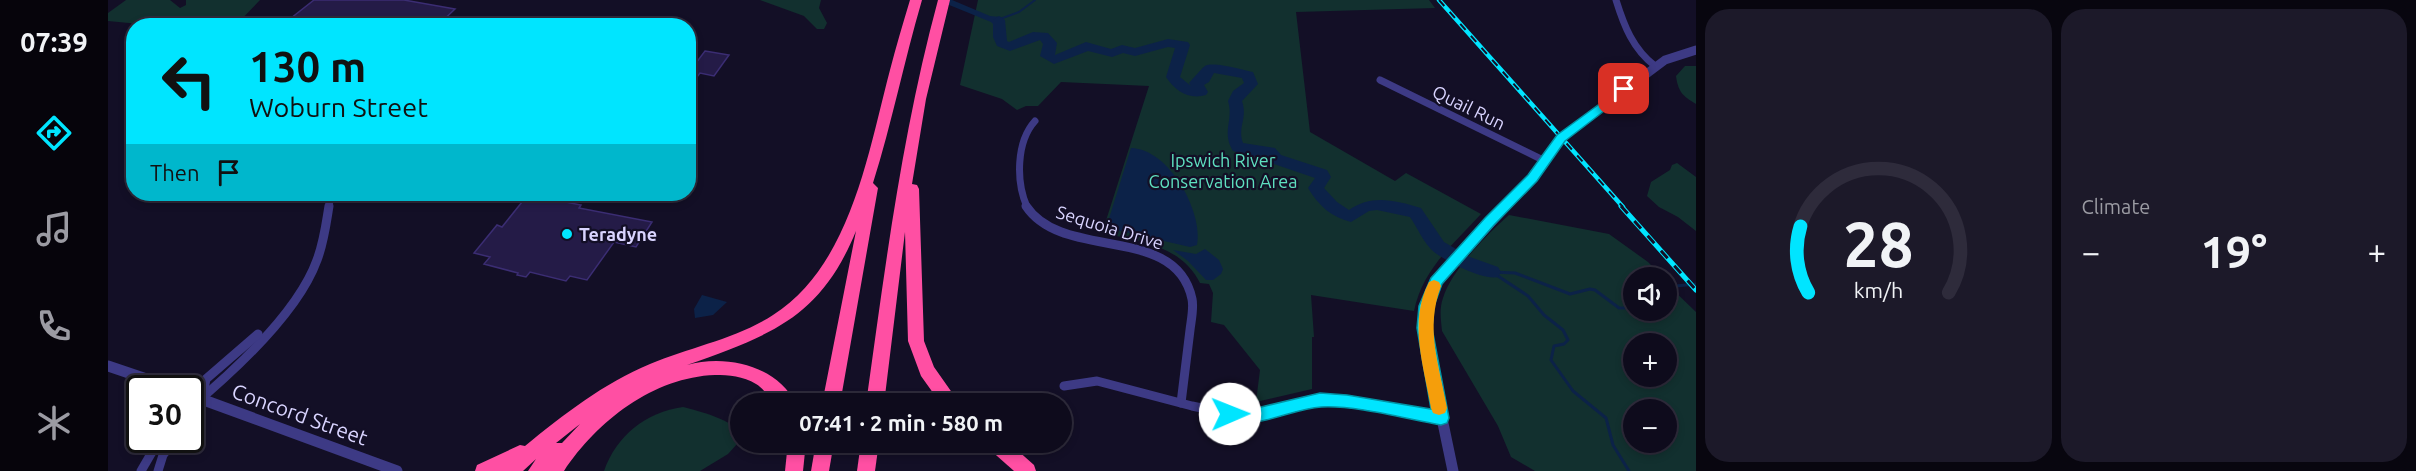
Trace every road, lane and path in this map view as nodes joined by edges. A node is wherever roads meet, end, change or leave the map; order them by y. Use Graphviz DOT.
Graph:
graph roads {
  1 [pos="916,0"];
  2 [pos="1616,0"];
  3 [pos="944,2"];
  4 [pos="1696,50"];
  5 [pos="1655,66"];
  6 [pos="1380,80"];
  7 [pos="1035,121"];
  8 [pos="880,139"];
  9 [pos="911,142"];
  10 [pos="1545,161"];
  11 [pos="330,201"];
  12 [pos="108,366"];
  13 [pos="135,375"];
  14 [pos="1064,386"];
  15 [pos="204,393"];
  16 [pos="779,393"];
  17 [pos="833,393"];
  18 [pos="877,393"];
  19 [pos="943,393"];
  20 [pos="204,400"];
  21 [pos="1181,403"];
  22 [pos="1441,418"];
  23 [pos="575,427"];
  24 [pos="151,453"];
  25 [pos="165,453"];
  26 [pos="796,453"];
  27 [pos="823,453"];
  28 [pos="868,453"];
  29 [pos="1007,453"];
  30 [pos="141,471"];
  31 [pos="158,471"];
  32 [pos="397,471"];
  33 [pos="484,471"];
  34 [pos="509,471"];
  35 [pos="537,471"];
  36 [pos="554,471"];
  37 [pos="794,471"];
  38 [pos="820,471"];
  39 [pos="866,471"];
  40 [pos="1027,471"];
  41 [pos="1453,471"];
  1 -- 8 [label="highway"];
  2 -- 5 [label="street"];
  3 -- 9 [label="highway"];
  4 -- 5 [label="street"];
  5 -- 10 [label="street"];
  6 -- 10 [label="street, Quail Run"];
  7 -- 21 [label="street, Sequoia Drive"];
  8 -- 17 [label="highway"];
  8 -- 23 [label="highway"];
  9 -- 18 [label="highway"];
  9 -- 19 [label="highway"];
  10 -- 22 [label="street"];
  11 -- 15 [label="street"];
  12 -- 13 [label="street"];
  14 -- 21 [label="street"];
  16 -- 23 [label="highway"];
  20 -- 32 [label="street, Concord Street"];
  21 -- 22 [label="street"];
  22 -- 41 [label="street"];
  23 -- 33 [label="highway"];
  23 -- 34 [label="highway"];
  23 -- 35 [label="highway"];
  23 -- 36 [label="highway"];
  24 -- 30 [label="street"];
  25 -- 31 [label="street"];
  26 -- 37 [label="highway"];
  27 -- 38 [label="highway"];
  28 -- 39 [label="highway"];
  29 -- 40 [label="highway"];
}
